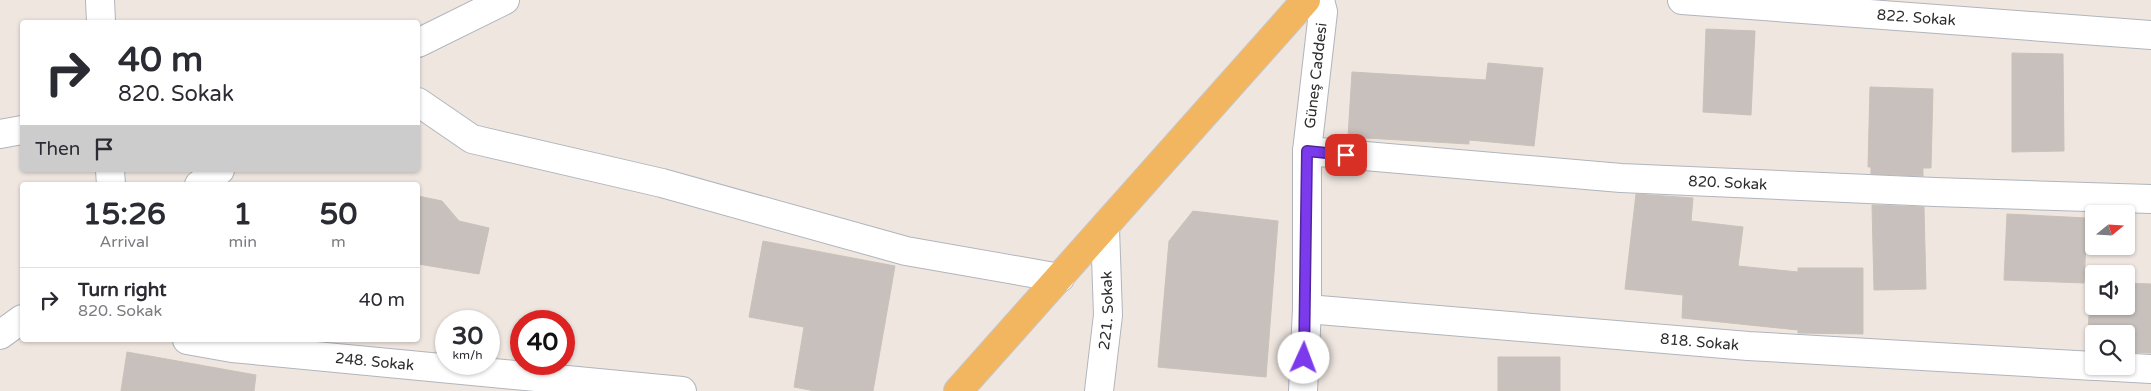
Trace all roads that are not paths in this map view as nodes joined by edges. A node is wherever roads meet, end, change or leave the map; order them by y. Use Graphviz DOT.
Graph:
graph roads {
  1 [pos="100,0"];
  2 [pos="1306,0"];
  3 [pos="1320,0"];
  4 [pos="1682,0"];
  5 [pos="494,2"];
  6 [pos="101,20"];
  7 [pos="2151,35"];
  8 [pos="420,42"];
  9 [pos="420,103"];
  10 [pos="20,130"];
  11 [pos="0,134"];
  12 [pos="1307,151"];
  13 [pos="217,172"];
  14 [pos="203,182"];
  15 [pos="2151,199"];
  16 [pos="1105,228"];
  17 [pos="1060,278"];
  18 [pos="1307,309"];
  19 [pos="20,320"];
  20 [pos="0,335"];
  21 [pos="198,342"];
  22 [pos="2085,365"];
  23 [pos="2135,368"];
  24 [pos="2151,369"];
  25 [pos="682,391"];
  26 [pos="958,391"];
  27 [pos="1099,391"];
  28 [pos="1303,391"];
  1 -- 6 [label="street"];
  2 -- 16 [label="main road"];
  3 -- 12 [label="street, Güneş Caddesi"];
  4 -- 7 [label="street, 822. Sokak"];
  5 -- 8 [label="street"];
  9 -- 17 [label="street"];
  10 -- 11 [label="street"];
  12 -- 15 [label="street, 820. Sokak"];
  12 -- 18 [label="street, Güneş Caddesi"];
  13 -- 14 [label="street"];
  16 -- 17 [label="main road"];
  16 -- 27 [label="street, 221. Sokak"];
  17 -- 26 [label="main road"];
  18 -- 22 [label="street, 818. Sokak"];
  18 -- 28 [label="street, Güneş Caddesi"];
  19 -- 20 [label="street"];
  21 -- 25 [label="street, 248. Sokak"];
  23 -- 24 [label="street, 818. Sokak"];
}
